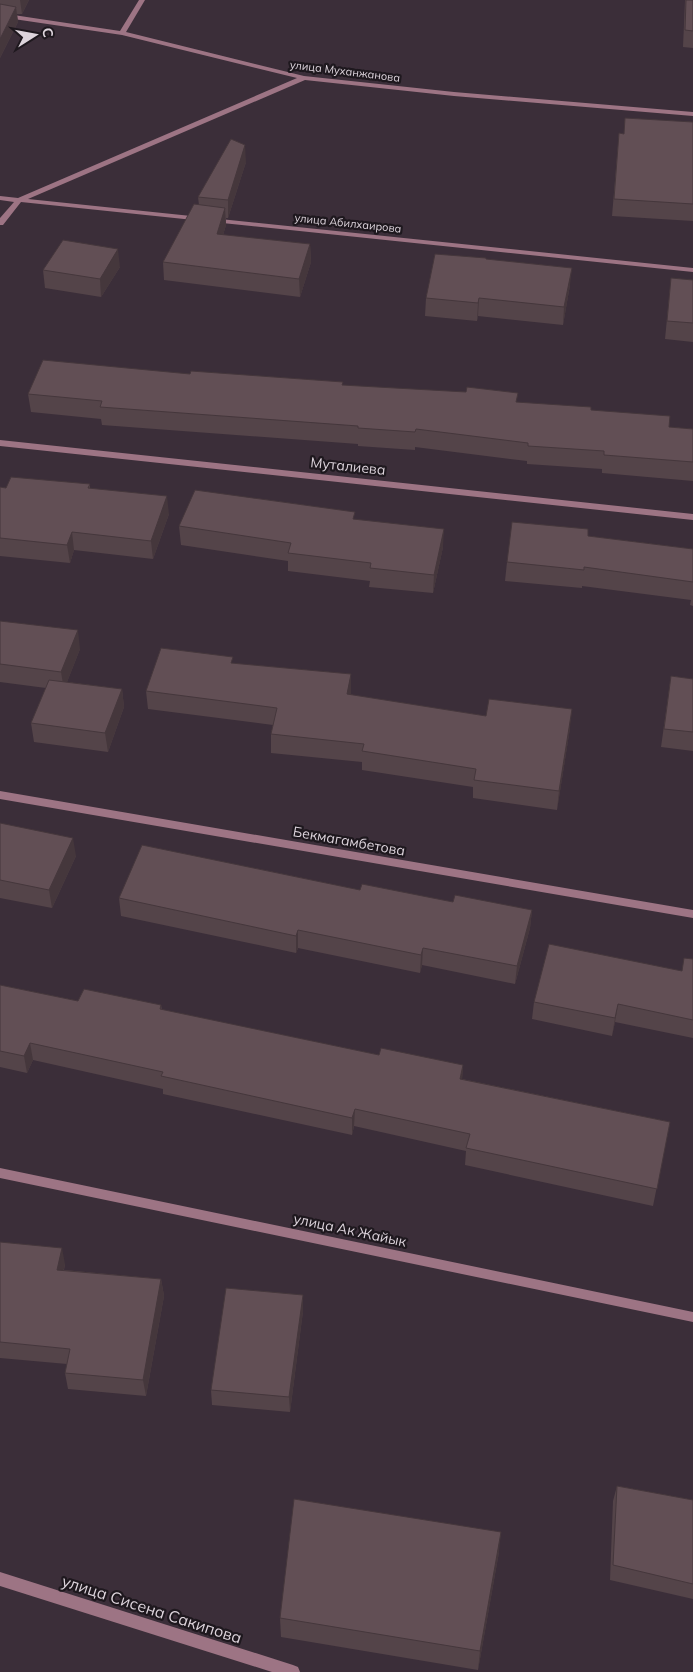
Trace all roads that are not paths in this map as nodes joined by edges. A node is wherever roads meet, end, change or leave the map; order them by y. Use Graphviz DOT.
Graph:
graph roads {
  1 [pos="142,0"];
  2 [pos="0,14"];
  3 [pos="122,33"];
  4 [pos="304,78"];
  5 [pos="693,114"];
  6 [pos="0,198"];
  7 [pos="19,200"];
  8 [pos="0,223"];
  9 [pos="693,270"];
  10 [pos="0,443"];
  11 [pos="693,517"];
  12 [pos="0,795"];
  13 [pos="693,914"];
  14 [pos="0,1173"];
  15 [pos="693,1317"];
  16 [pos="0,1579"];
  17 [pos="293,1672"];
  1 -- 3 [label="street"];
  2 -- 3 [label="street, улица Муханжанова"];
  3 -- 4 [label="street, улица Муханжанова"];
  4 -- 5 [label="street, улица Муханжанова"];
  4 -- 7 [label="street"];
  6 -- 7 [label="street, улица Абилхаирова"];
  7 -- 8 [label="street"];
  7 -- 9 [label="street, улица Абилхаирова"];
  10 -- 11 [label="street, Муталиева"];
  12 -- 13 [label="street, Бекмагамбетова"];
  14 -- 15 [label="street, улица Ак Жайык"];
  16 -- 17 [label="street, улица Сисена Сакипова"];
}
